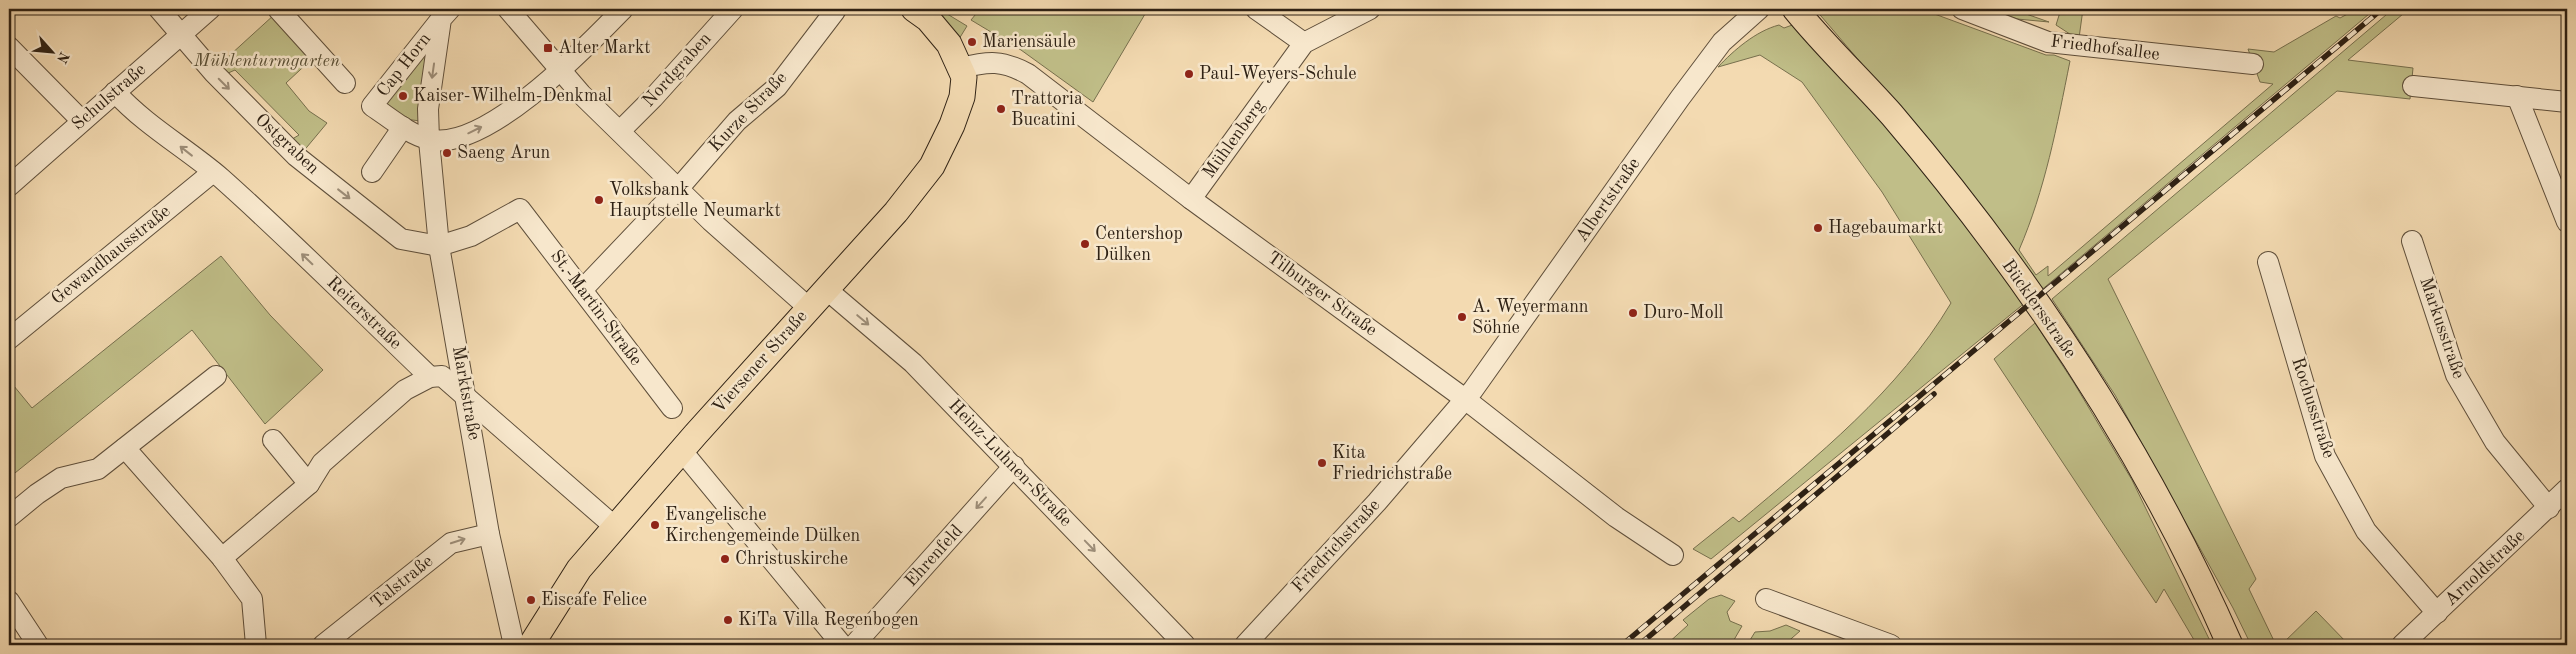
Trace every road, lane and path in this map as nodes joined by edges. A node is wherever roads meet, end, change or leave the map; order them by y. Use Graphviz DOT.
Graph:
graph roads {
  1 [pos="160,9"];
  2 [pos="210,9"];
  3 [pos="278,9"];
  4 [pos="508,9"];
  5 [pos="623,9"];
  6 [pos="733,9"];
  7 [pos="914,9"];
  8 [pos="1256,9"];
  9 [pos="1370,9"];
  10 [pos="1759,9"];
  11 [pos="1795,9"];
  12 [pos="1962,9"];
  13 [pos="835,10"];
  14 [pos="445,14"];
  15 [pos="180,35"];
  16 [pos="1304,43"];
  17 [pos="9,48"];
  18 [pos="2253,64"];
  19 [pos="961,68"];
  20 [pos="561,70"];
  21 [pos="345,83"];
  22 [pos="2413,86"];
  23 [pos="115,92"];
  24 [pos="2517,96"];
  25 [pos="2567,102"];
  26 [pos="82,121"];
  27 [pos="403,127"];
  28 [pos="620,131"];
  29 [pos="429,140"];
  30 [pos="213,172"];
  31 [pos="372,172"];
  32 [pos="9,186"];
  33 [pos="678,189"];
  34 [pos="1191,198"];
  35 [pos="2567,222"];
  36 [pos="2412,241"];
  37 [pos="439,246"];
  38 [pos="2268,262"];
  39 [pos="826,289"];
  40 [pos="582,290"];
  41 [pos="809,308"];
  42 [pos="9,339"];
  43 [pos="216,376"];
  44 [pos="430,377"];
  45 [pos="467,397"];
  46 [pos="1465,399"];
  47 [pos="672,408"];
  48 [pos="273,440"];
  49 [pos="125,448"];
  50 [pos="682,450"];
  51 [pos="1014,466"];
  52 [pos="309,484"];
  53 [pos="2567,489"];
  54 [pos="2549,508"];
  55 [pos="9,517"];
  56 [pos="615,527"];
  57 [pos="489,534"];
  58 [pos="1672,555"];
  59 [pos="222,558"];
  60 [pos="1766,599"];
  61 [pos="9,601"];
  62 [pos="2437,613"];
  63 [pos="38,645"];
  64 [pos="256,645"];
  65 [pos="323,645"];
  66 [pos="514,645"];
  67 [pos="531,645"];
  68 [pos="842,645"];
  69 [pos="854,645"];
  70 [pos="1185,645"];
  71 [pos="1245,645"];
  72 [pos="1891,645"];
  73 [pos="2230,645"];
  74 [pos="2402,645"];
  1 -- 15 [label="street, Ostgraben"];
  2 -- 15 [label="street, Schulstraße"];
  3 -- 21 [label="street"];
  4 -- 20 [label="street"];
  5 -- 20 [label="street"];
  6 -- 28 [label="street, Nordgraben"];
  7 -- 19 [label="main road"];
  8 -- 16 [label="street"];
  9 -- 16 [label="street, Mühlenberg"];
  10 -- 46 [label="street, Albertstraße"];
  11 -- 73 [label="main road, Bücklersstraße"];
  12 -- 18 [label="street, Friedhofsallee"];
  13 -- 33 [label="street, Kurze Straße"];
  14 -- 27 [label="street, Cap Horn"];
  14 -- 29 [label="street, Cap Horn, one-way"];
  15 -- 23 [label="street, Schulstraße"];
  15 -- 37 [label="street, Ostgraben, one-way"];
  16 -- 34 [label="street, Mühlenberg"];
  17 -- 26 [label="street"];
  19 -- 34 [label="street, Tilburger Straße"];
  19 -- 39 [label="main road, Viersener Straße"];
  20 -- 28 [label="street"];
  29 -- 20 [label="street, one-way"];
  22 -- 24 [label="street"];
  23 -- 26 [label="street, Schulstraße"];
  30 -- 23 [label="street, Reiterstraße, one-way"];
  24 -- 25 [label="street"];
  24 -- 35 [label="street"];
  26 -- 32 [label="street, Schulstraße"];
  27 -- 29 [label="street, Cap Horn"];
  27 -- 31 [label="street"];
  28 -- 33 [label="street"];
  29 -- 37 [label="street, Marktstraße"];
  30 -- 42 [label="street, Gewandhausstraße"];
  44 -- 30 [label="street, Reiterstraße, one-way"];
  33 -- 40 [label="street, Kurze Straße"];
  33 -- 41 [label="street"];
  34 -- 46 [label="street, Tilburger Straße"];
  36 -- 54 [label="street, Markusstraße"];
  37 -- 40 [label="street, St.-Martin-Straße"];
  37 -- 45 [label="street, Marktstraße"];
  38 -- 62 [label="street, Rochusstraße"];
  39 -- 41 [label="main road, Viersener Straße"];
  39 -- 51 [label="street, Heinz-Luhnen-Straße, one-way"];
  40 -- 47 [label="street, St.-Martin-Straße"];
  41 -- 50 [label="main road, Viersener Straße"];
  43 -- 49 [label="street"];
  44 -- 45 [label="street, Reiterstraße"];
  44 -- 52 [label="street"];
  45 -- 56 [label="street, Reiterstraße"];
  45 -- 57 [label="street, Marktstraße"];
  46 -- 58 [label="street, Tilburger Straße"];
  46 -- 71 [label="street, Friedrichstraße"];
  48 -- 52 [label="street"];
  49 -- 55 [label="street"];
  49 -- 59 [label="street"];
  50 -- 56 [label="main road, Viersener Straße"];
  50 -- 68 [label="street"];
  51 -- 69 [label="street, Ehrenfeld, one-way"];
  51 -- 70 [label="street, Heinz-Luhnen-Straße, one-way"];
  52 -- 59 [label="street"];
  53 -- 54 [label="street, Arnoldstraße"];
  54 -- 62 [label="street, Arnoldstraße"];
  56 -- 67 [label="main road, Viersener Straße"];
  65 -- 57 [label="street, Talstraße, one-way"];
  57 -- 66 [label="street, Marktstraße"];
  59 -- 64 [label="street"];
  60 -- 72 [label="street"];
  61 -- 63 [label="street"];
  62 -- 74 [label="street, Arnoldstraße"];
}
